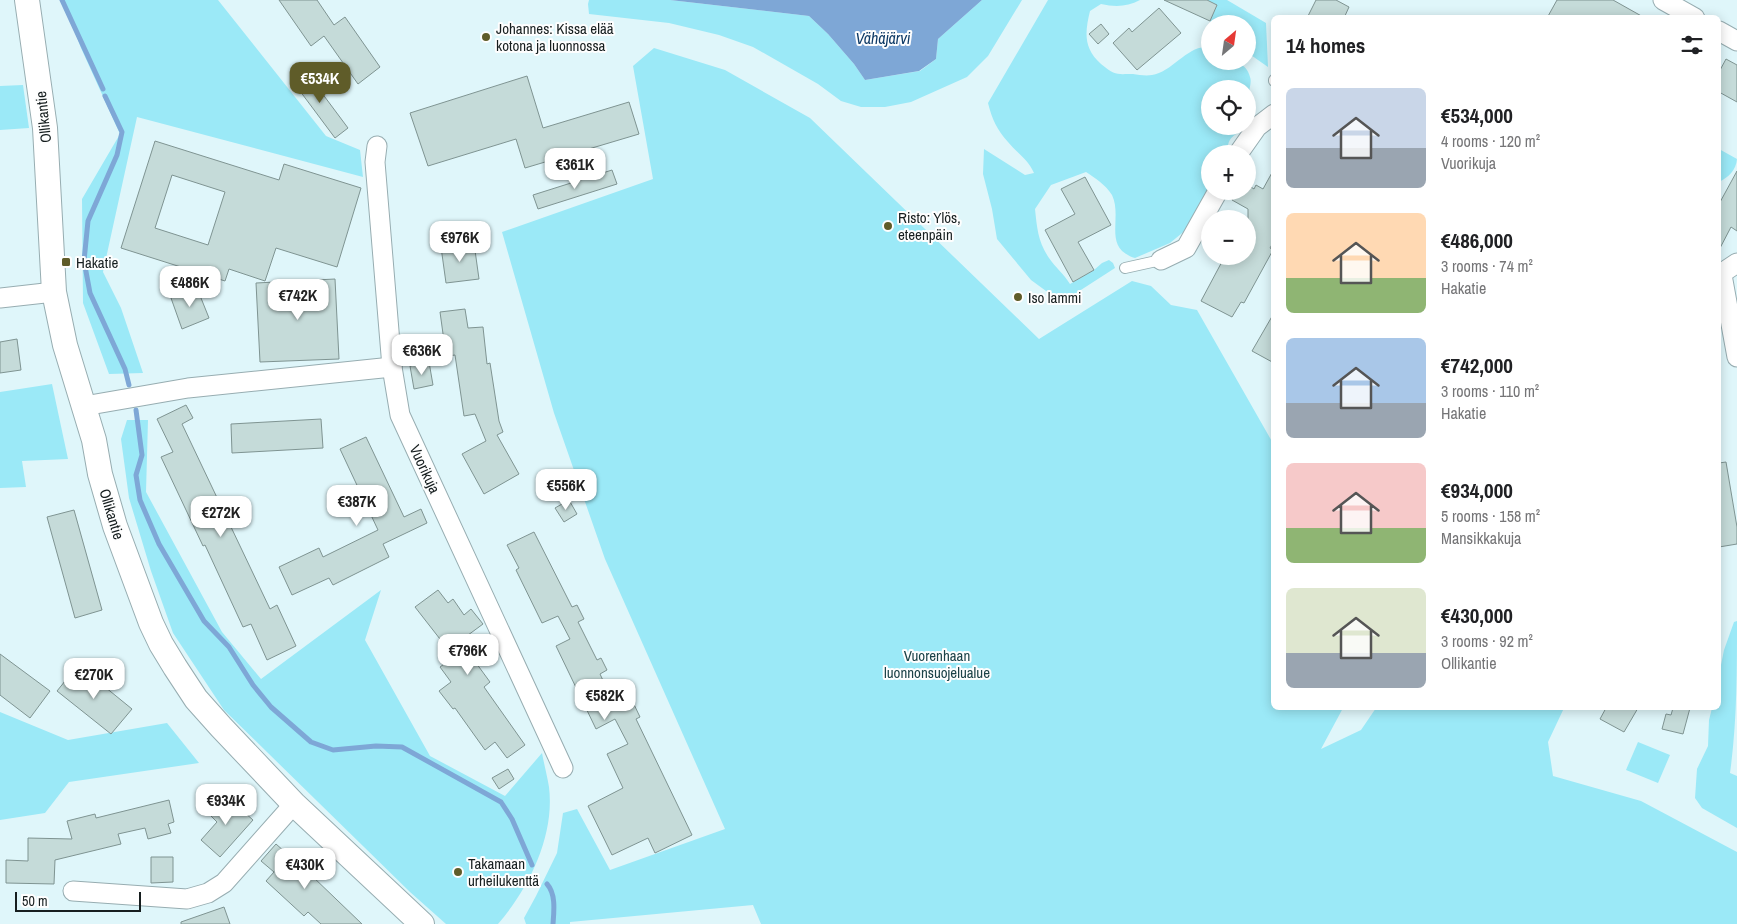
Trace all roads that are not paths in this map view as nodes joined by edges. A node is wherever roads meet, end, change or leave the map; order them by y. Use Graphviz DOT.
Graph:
graph roads {
  1 [pos="26,0"];
  2 [pos="1663,0"];
  3 [pos="1690,15"];
  4 [pos="1721,32"];
  5 [pos="1737,41"];
  6 [pos="1271,116"];
  7 [pos="1244,145"];
  8 [pos="377,146"];
  9 [pos="1213,200"];
  10 [pos="1161,260"];
  11 [pos="1737,263"];
  12 [pos="1126,268"];
  13 [pos="1721,274"];
  14 [pos="1721,280"];
  15 [pos="54,292"];
  16 [pos="0,298"];
  17 [pos="1737,357"];
  18 [pos="392,367"];
  19 [pos="84,406"];
  20 [pos="563,768"];
  21 [pos="294,804"];
  22 [pos="74,891"];
  23 [pos="422,924"];
  1 -- 15 [label="street, Ollikantie"];
  2 -- 3 [label="street"];
  4 -- 5 [label="street"];
  6 -- 7 [label="street"];
  8 -- 18 [label="street, Vuorikuja"];
  9 -- 10 [label="street"];
  10 -- 12 [label="lane"];
  11 -- 13 [label="street"];
  14 -- 17 [label="street"];
  15 -- 16 [label="street"];
  15 -- 19 [label="street, Ollikantie"];
  18 -- 19 [label="street"];
  18 -- 20 [label="street, Vuorikuja"];
  19 -- 21 [label="street, Ollikantie"];
  21 -- 22 [label="street"];
  21 -- 23 [label="street, Ollikantie"];
}
